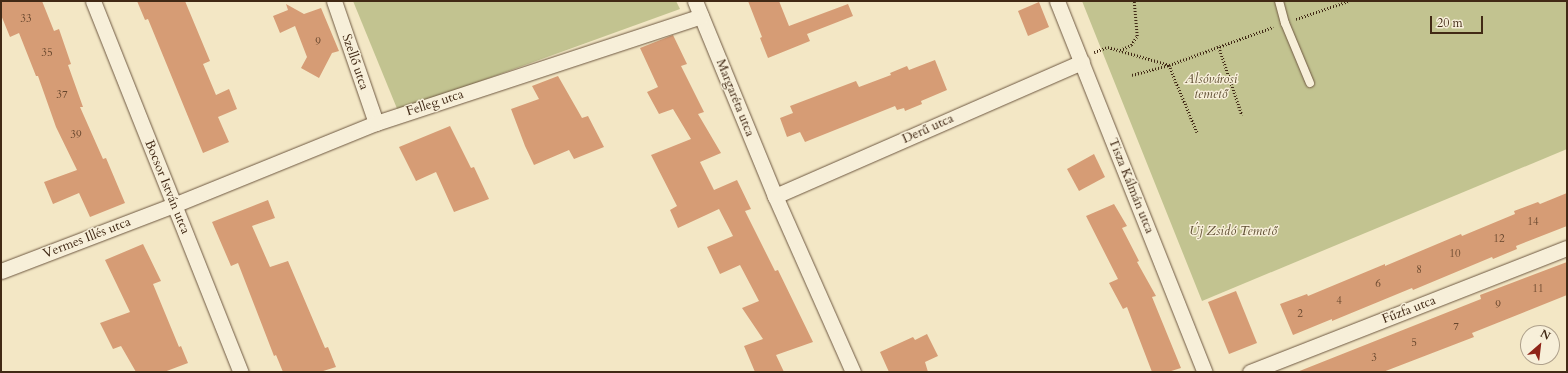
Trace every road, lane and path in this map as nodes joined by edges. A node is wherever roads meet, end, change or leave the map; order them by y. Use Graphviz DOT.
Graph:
graph roads {
  1 [pos="93,1"];
  2 [pos="334,1"];
  3 [pos="695,1"];
  4 [pos="1057,1"];
  5 [pos="1134,1"];
  6 [pos="1279,1"];
  7 [pos="1349,1"];
  8 [pos="701,16"];
  9 [pos="1285,23"];
  10 [pos="1219,47"];
  11 [pos="1120,50"];
  12 [pos="1081,60"];
  13 [pos="1169,65"];
  14 [pos="1132,75"];
  15 [pos="1310,83"];
  16 [pos="1242,115"];
  17 [pos="376,123"];
  18 [pos="1197,132"];
  19 [pos="775,196"];
  20 [pos="174,205"];
  21 [pos="1567,248"];
  22 [pos="1,271"];
  23 [pos="241,372"];
  24 [pos="853,372"];
  25 [pos="1205,372"];
  26 [pos="1250,372"];
  1 -- 20 [label="street, Bocsor István utca"];
  2 -- 17 [label="street, Szellő utca"];
  3 -- 8 [label="street, Margaréta utca"];
  4 -- 12 [label="street, Tisza Kálmán utca"];
  5 -- 11 [label="path"];
  6 -- 9 [label="lane"];
  7 -- 9 [label="path"];
  8 -- 17 [label="street, Felleg utca"];
  8 -- 19 [label="street, Margaréta utca"];
  9 -- 10 [label="path"];
  9 -- 15 [label="lane"];
  10 -- 13 [label="path"];
  10 -- 16 [label="path"];
  11 -- 12 [label="path"];
  11 -- 13 [label="path"];
  12 -- 19 [label="street, Derű utca"];
  12 -- 25 [label="street, Tisza Kálmán utca"];
  13 -- 14 [label="path"];
  13 -- 18 [label="path"];
  17 -- 20 [label="street, Felleg utca"];
  19 -- 24 [label="street, Margaréta utca"];
  20 -- 22 [label="street, Vermes Illés utca"];
  20 -- 23 [label="street, Bocsor István utca"];
  21 -- 26 [label="street, Fűzfa utca"];
}
